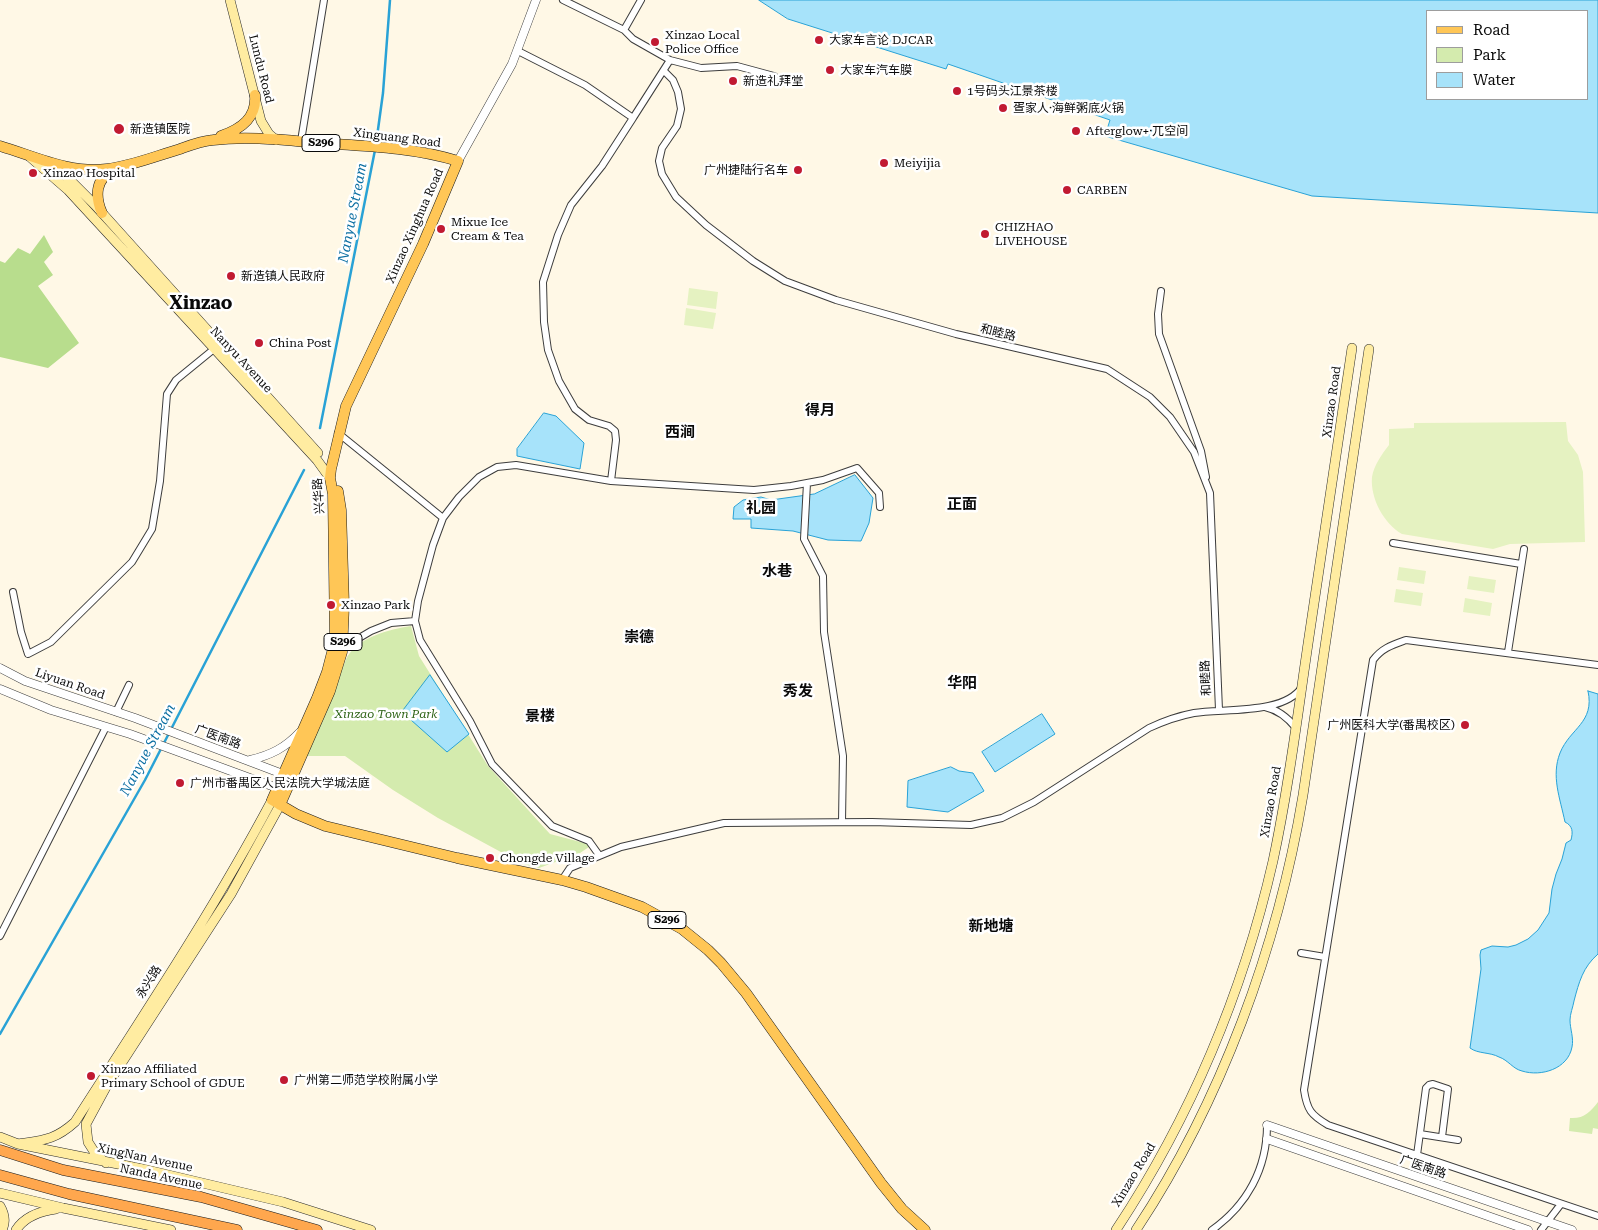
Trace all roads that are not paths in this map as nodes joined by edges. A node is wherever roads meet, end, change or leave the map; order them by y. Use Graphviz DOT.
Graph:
graph roads {
  1 [pos="230,0"];
  2 [pos="324,0"];
  3 [pos="536,0"];
  4 [pos="563,0"];
  5 [pos="641,0"];
  6 [pos="624,30"];
  7 [pos="518,51"];
  8 [pos="670,60"];
  9 [pos="664,72"];
  10 [pos="774,76"];
  11 [pos="255,95"];
  12 [pos="633,118"];
  13 [pos="213,140"];
  14 [pos="276,140"];
  15 [pos="301,141"];
  16 [pos="0,146"];
  17 [pos="26,154"];
  18 [pos="39,158"];
  19 [pos="458,161"];
  20 [pos="118,167"];
  21 [pos="102,213"];
  22 [pos="1161,291"];
  23 [pos="1352,348"];
  24 [pos="214,349"];
  25 [pos="1369,349"];
  26 [pos="338,433"];
  27 [pos="330,473"];
  28 [pos="611,481"];
  29 [pos="807,483"];
  30 [pos="1210,493"];
  31 [pos="880,507"];
  32 [pos="443,518"];
  33 [pos="1393,543"];
  34 [pos="1524,549"];
  35 [pos="1521,564"];
  36 [pos="13,592"];
  37 [pos="415,621"];
  38 [pos="339,642"];
  39 [pos="1508,652"];
  40 [pos="1598,665"];
  41 [pos="0,668"];
  42 [pos="129,685"];
  43 [pos="1302,686"];
  44 [pos="0,689"];
  45 [pos="1264,707"];
  46 [pos="1219,710"];
  47 [pos="116,712"];
  48 [pos="135,718"];
  49 [pos="306,725"];
  50 [pos="106,727"];
  51 [pos="1296,728"];
  52 [pos="250,760"];
  53 [pos="288,776"];
  54 [pos="282,790"];
  55 [pos="276,802"];
  56 [pos="842,822"];
  57 [pos="599,855"];
  58 [pos="562,880"];
  59 [pos="0,936"];
  60 [pos="1301,953"];
  61 [pos="1325,957"];
  62 [pos="1267,1126"];
  63 [pos="1420,1134"];
  64 [pos="0,1137"];
  65 [pos="1442,1137"];
  66 [pos="1267,1139"];
  67 [pos="1458,1140"];
  68 [pos="18,1144"];
  69 [pos="0,1150"];
  70 [pos="1417,1155"];
  71 [pos="106,1163"];
  72 [pos="0,1175"];
  73 [pos="0,1193"];
  74 [pos="1561,1204"];
  75 [pos="0,1206"];
  76 [pos="63,1208"];
  77 [pos="1598,1216"];
  78 [pos="2,1230"];
  79 [pos="16,1230"];
  80 [pos="171,1230"];
  81 [pos="237,1230"];
  82 [pos="317,1230"];
  83 [pos="371,1230"];
  84 [pos="925,1230"];
  85 [pos="1116,1230"];
  86 [pos="1136,1230"];
  87 [pos="1212,1230"];
  88 [pos="1528,1230"];
  89 [pos="1541,1230"];
  90 [pos="1572,1230"];
  1 -- 11 [label="main road, Lundu Road"];
  2 -- 15 [label="street"];
  3 -- 7 [label="street, Xinzao Xinghua Road"];
  4 -- 6 [label="street"];
  5 -- 6 [label="street"];
  6 -- 8 [label="street"];
  7 -- 12 [label="street"];
  7 -- 19 [label="street, Xinzao Xinghua Road"];
  8 -- 9 [label="street"];
  8 -- 10 [label="street"];
  9 -- 12 [label="street"];
  9 -- 30 [label="street, 和睦路"];
  11 -- 13 [label="main road"];
  11 -- 14 [label="main road, Lundu Road"];
  12 -- 28 [label="street"];
  13 -- 14 [label="main road, Xinguang Road / S296"];
  13 -- 20 [label="main road, Xinguang Road / S296"];
  14 -- 15 [label="main road, Xinguang Road / S296"];
  15 -- 19 [label="main road, Xinguang Road / S296"];
  16 -- 17 [label="main road, S296"];
  17 -- 18 [label="main road, S296"];
  17 -- 24 [label="main road, Nanyu Avenue"];
  18 -- 20 [label="main road, Xinguang Road / S296"];
  18 -- 21 [label="main road, Nanyu Avenue"];
  19 -- 26 [label="main road, Xinzao Xinghua Road / S296"];
  20 -- 21 [label="main road"];
  21 -- 27 [label="main road, Nanyu Avenue"];
  22 -- 30 [label="street"];
  23 -- 43 [label="main road, Xinzao Road"];
  24 -- 27 [label="main road, Nanyu Avenue"];
  24 -- 36 [label="street"];
  25 -- 86 [label="main road"];
  26 -- 27 [label="main road, Xinzao Xinghua Road / S296"];
  26 -- 32 [label="street"];
  27 -- 38 [label="main road, 兴华路 / S296"];
  28 -- 29 [label="street"];
  28 -- 32 [label="street"];
  29 -- 31 [label="street"];
  29 -- 56 [label="street"];
  30 -- 46 [label="street, 和睦路"];
  32 -- 37 [label="street"];
  33 -- 35 [label="street"];
  34 -- 35 [label="street"];
  35 -- 39 [label="street"];
  37 -- 38 [label="street"];
  37 -- 57 [label="street"];
  38 -- 49 [label="main road, 兴华路 / S296"];
  38 -- 53 [label="main road, 兴华路 / S296"];
  39 -- 40 [label="street"];
  39 -- 61 [label="street"];
  41 -- 47 [label="street, Liyuan Road"];
  42 -- 47 [label="street"];
  43 -- 45 [label="street"];
  43 -- 51 [label="main road, Xinzao Road"];
  44 -- 50 [label="street"];
  45 -- 46 [label="street"];
  45 -- 51 [label="street"];
  46 -- 56 [label="street"];
  47 -- 48 [label="street, Liyuan Road"];
  48 -- 52 [label="street, 广医南路"];
  49 -- 52 [label="street"];
  49 -- 53 [label="main road, 兴华路 / S296"];
  50 -- 54 [label="street"];
  50 -- 59 [label="street"];
  51 -- 85 [label="main road, Xinzao Road"];
  52 -- 53 [label="street, 广医南路"];
  53 -- 54 [label="main road, 兴华路 / S296"];
  54 -- 55 [label="main road, 兴华路 / S296"];
  55 -- 58 [label="main road, S296"];
  55 -- 68 [label="main road, 永兴路"];
  55 -- 71 [label="main road, 永兴路"];
  56 -- 57 [label="street"];
  57 -- 58 [label="street"];
  58 -- 84 [label="main road, S296"];
  60 -- 61 [label="street"];
  61 -- 70 [label="street"];
  62 -- 66 [label="street"];
  62 -- 90 [label="street, 广医南路"];
  63 -- 65 [label="street"];
  63 -- 65 [label="street"];
  63 -- 70 [label="street"];
  64 -- 68 [label="main road, XingNan Avenue"];
  65 -- 67 [label="street"];
  66 -- 87 [label="street"];
  66 -- 88 [label="street, 广医南路"];
  68 -- 71 [label="main road, XingNan Avenue"];
  69 -- 82 [label="highway, Nanda Avenue"];
  70 -- 74 [label="street"];
  71 -- 83 [label="main road, XingNan Avenue"];
  72 -- 81 [label="highway"];
  73 -- 76 [label="main road"];
  74 -- 77 [label="street"];
  74 -- 89 [label="street"];
  75 -- 78 [label="main road"];
  76 -- 79 [label="main road"];
  76 -- 80 [label="main road"];
}
